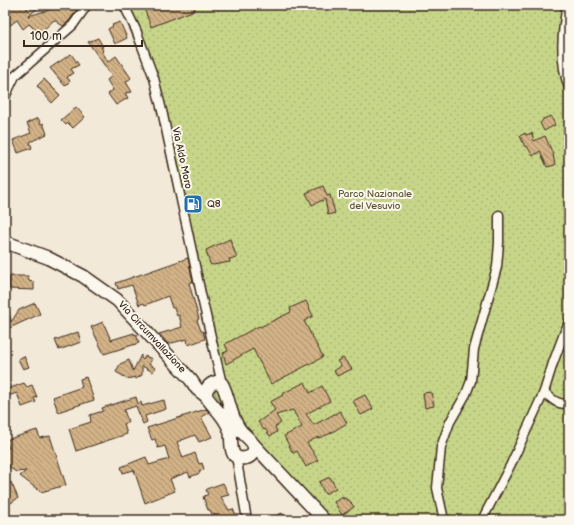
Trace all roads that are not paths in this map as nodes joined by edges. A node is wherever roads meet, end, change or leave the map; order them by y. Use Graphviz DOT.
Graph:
graph roads {
  1 [pos="87,5"];
  2 [pos="124,5"];
  3 [pos="567,5"];
  4 [pos="569,88"];
  5 [pos="5,97"];
  6 [pos="499,215"];
  7 [pos="5,242"];
  8 [pos="569,323"];
  9 [pos="212,387"];
  10 [pos="544,392"];
  11 [pos="569,403"];
  12 [pos="247,454"];
  13 [pos="248,520"];
  14 [pos="324,520"];
  15 [pos="444,520"];
  16 [pos="482,520"];
  1 -- 5 [label="street"];
  2 -- 9 [label="street, Via Aldo Moro"];
  3 -- 4 [label="street"];
  6 -- 15 [label="street"];
  7 -- 9 [label="main road, Via Circumvallazione"];
  8 -- 10 [label="street"];
  9 -- 12 [label="main road"];
  9 -- 12 [label="main road"];
  10 -- 11 [label="street"];
  10 -- 16 [label="street"];
  12 -- 13 [label="street"];
  12 -- 14 [label="main road"];
}
